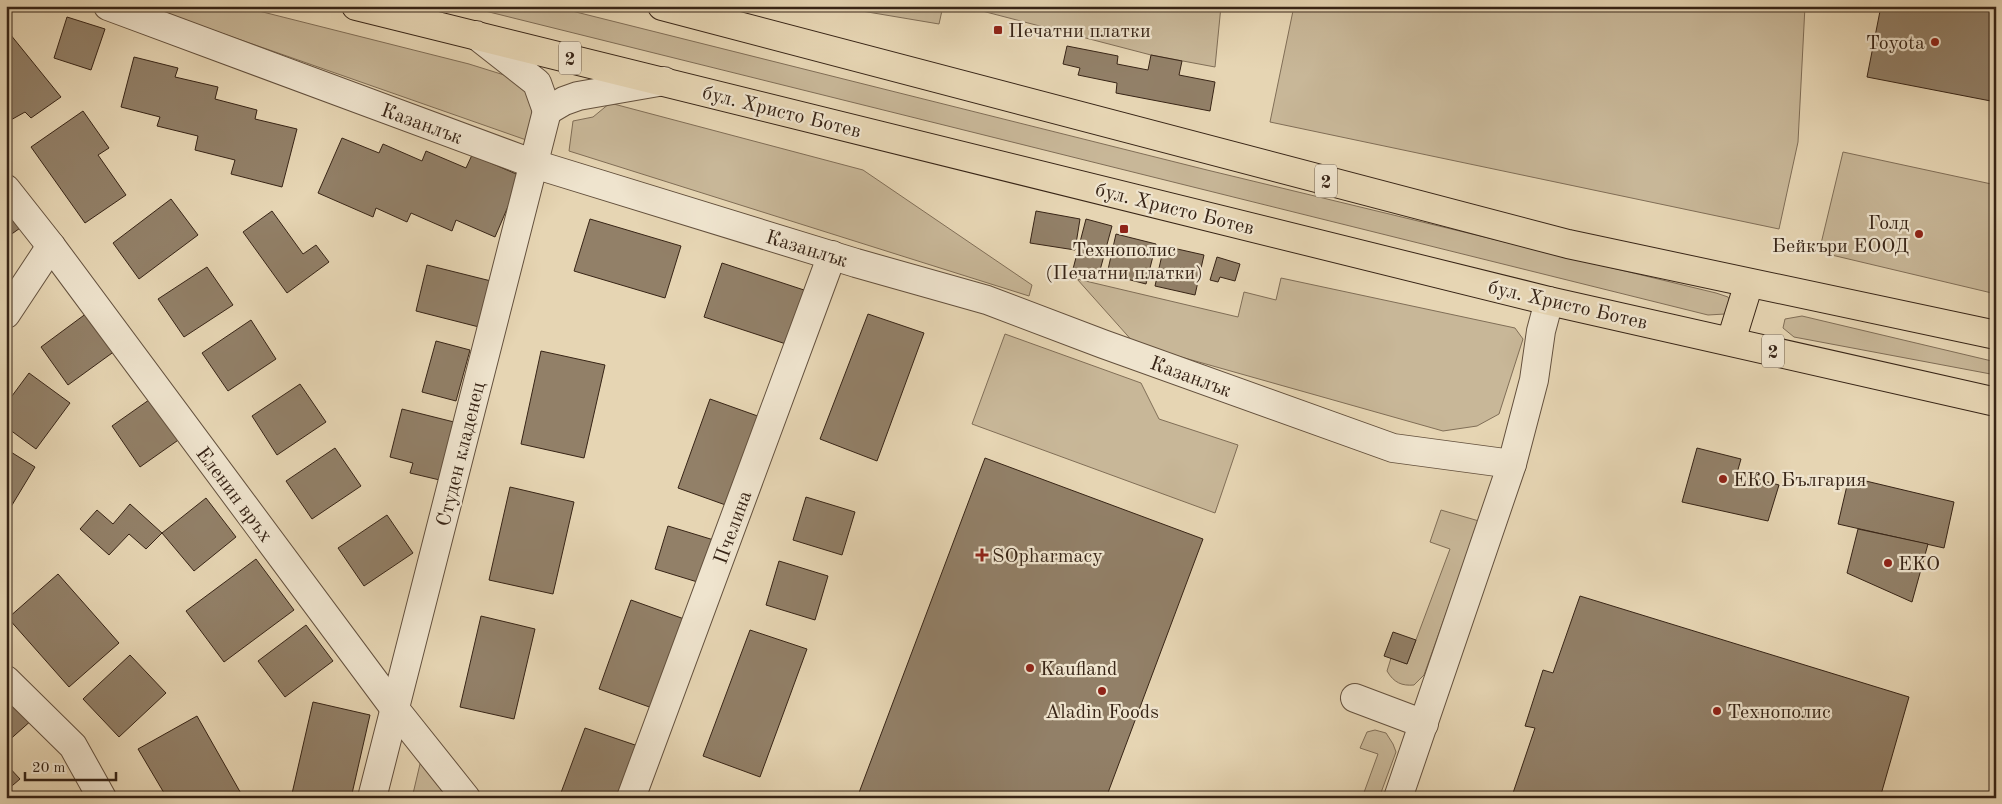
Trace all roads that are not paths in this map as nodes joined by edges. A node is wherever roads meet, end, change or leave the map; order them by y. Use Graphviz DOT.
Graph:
graph roads {
  1 [pos="108,6"];
  2 [pos="356,6"];
  3 [pos="662,6"];
  4 [pos="710,13"];
  5 [pos="476,35"];
  6 [pos="664,81"];
  7 [pos="547,111"];
  8 [pos="534,164"];
  9 [pos="6,189"];
  10 [pos="51,246"];
  11 [pos="832,255"];
  12 [pos="1749,283"];
  13 [pos="1549,301"];
  14 [pos="6,314"];
  15 [pos="1996,335"];
  16 [pos="1730,341"];
  17 [pos="1996,402"];
  18 [pos="1512,464"];
  19 [pos="6,680"];
  20 [pos="1355,698"];
  21 [pos="395,709"];
  22 [pos="1424,724"];
  23 [pos="102,798"];
  24 [pos="372,798"];
  25 [pos="466,798"];
  26 [pos="631,798"];
  27 [pos="1398,798"];
  1 -- 8 [label="street, Казанлък"];
  2 -- 5 [label="highway, бул. Христо Ботев / 2"];
  3 -- 4 [label="highway, 2"];
  4 -- 12 [label="highway, 2"];
  5 -- 6 [label="highway, бул. Христо Ботев / 2"];
  5 -- 7 [label="street"];
  6 -- 7 [label="street"];
  6 -- 13 [label="highway, бул. Христо Ботев / 2"];
  7 -- 8 [label="street, Студен кладенец"];
  8 -- 11 [label="street, Казанлък"];
  8 -- 21 [label="street, Студен кладенец"];
  9 -- 10 [label="street, Еленин връх"];
  10 -- 14 [label="street"];
  10 -- 21 [label="street, Еленин връх"];
  11 -- 18 [label="street, Казанлък"];
  11 -- 26 [label="street, Пчелина"];
  12 -- 15 [label="highway, 2"];
  12 -- 16 [label="highway"];
  13 -- 16 [label="highway, бул. Христо Ботев / 2"];
  13 -- 18 [label="street"];
  16 -- 17 [label="highway, бул. Христо Ботев / 2"];
  18 -- 22 [label="street"];
  19 -- 23 [label="street"];
  20 -- 22 [label="street"];
  21 -- 24 [label="street, Студен кладенец"];
  21 -- 25 [label="street, Еленин връх"];
  22 -- 27 [label="street"];
}
